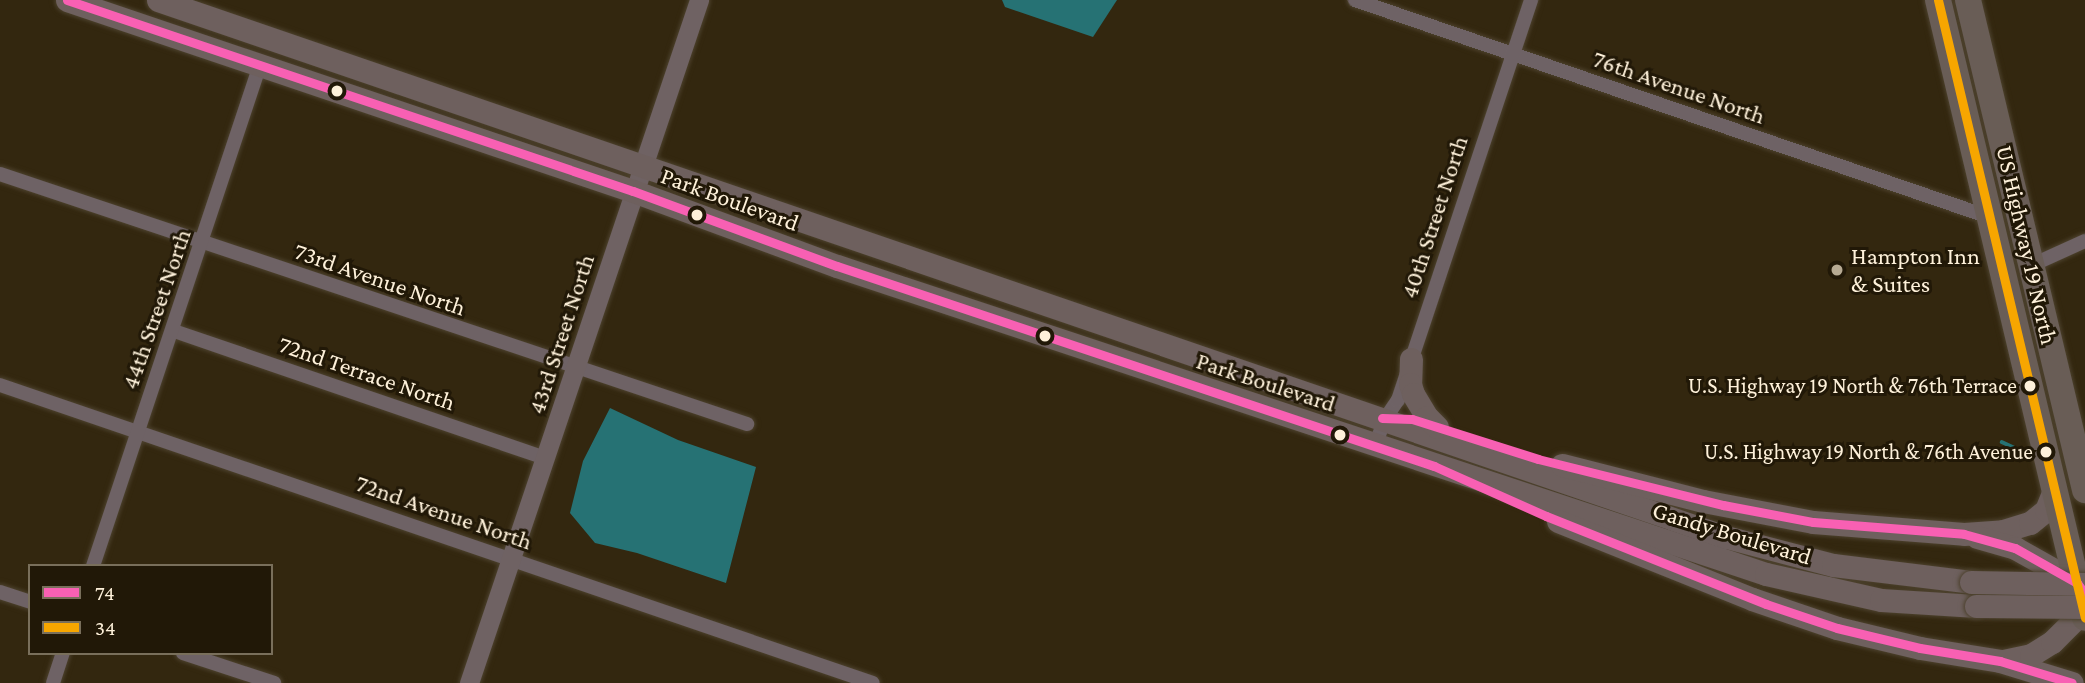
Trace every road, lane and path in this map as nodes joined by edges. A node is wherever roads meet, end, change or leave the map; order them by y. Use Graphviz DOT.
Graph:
graph roads {
  1 [pos="67,0"];
  2 [pos="158,0"];
  3 [pos="699,0"];
  4 [pos="1355,0"];
  5 [pos="1531,0"];
  6 [pos="1938,0"];
  7 [pos="1968,0"];
  8 [pos="239,28"];
  9 [pos="163,33"];
  10 [pos="1512,54"];
  11 [pos="333,60"];
  12 [pos="260,65"];
  13 [pos="641,164"];
  14 [pos="0,174"];
  15 [pos="633,191"];
  16 [pos="1989,216"];
  17 [pos="2085,241"];
  18 [pos="203,243"];
  19 [pos="2032,265"];
  20 [pos="836,266"];
  21 [pos="1007,291"];
  22 [pos="1003,322"];
  23 [pos="174,331"];
  24 [pos="1411,359"];
  25 [pos="1219,363"];
  26 [pos="576,369"];
  27 [pos="0,385"];
  28 [pos="1385,419"];
  29 [pos="747,424"];
  30 [pos="1437,427"];
  31 [pos="138,433"];
  32 [pos="1376,446"];
  33 [pos="545,458"];
  34 [pos="1434,466"];
  35 [pos="2054,490"];
  36 [pos="2085,490"];
  37 [pos="1964,534"];
  38 [pos="511,559"];
  39 [pos="94,564"];
  40 [pos="0,592"];
  41 [pos="2082,594"];
  42 [pos="28,601"];
  43 [pos="62,655"];
  44 [pos="189,655"];
  45 [pos="2000,661"];
  46 [pos="53,683"];
  47 [pos="274,683"];
  48 [pos="469,683"];
  49 [pos="873,683"];
  50 [pos="2072,683"];
  1 -- 9 [label="main road, Park Boulevard"];
  2 -- 8 [label="main road, Park Boulevard"];
  3 -- 13 [label="street, 43rd Street North"];
  4 -- 10 [label="street, 76th Avenue North"];
  5 -- 10 [label="street, 40th Street North"];
  6 -- 16 [label="highway, US Highway 19 North"];
  7 -- 19 [label="highway, US Highway 19 North"];
  8 -- 9 [label="main road"];
  8 -- 11 [label="main road, Park Boulevard"];
  9 -- 12 [label="main road, Park Boulevard"];
  10 -- 16 [label="street, 76th Avenue North"];
  10 -- 24 [label="street, 40th Street North"];
  11 -- 12 [label="main road"];
  11 -- 13 [label="main road, Park Boulevard"];
  12 -- 15 [label="main road, Park Boulevard"];
  12 -- 18 [label="street, 44th Street North"];
  13 -- 15 [label="street, 43rd Street North"];
  13 -- 21 [label="main road, Park Boulevard"];
  14 -- 18 [label="street, 73rd Avenue North"];
  15 -- 20 [label="main road, Park Boulevard"];
  15 -- 26 [label="street, 43rd Street North"];
  16 -- 35 [label="highway, US Highway 19 North"];
  17 -- 19 [label="street"];
  18 -- 23 [label="street, 44th Street North"];
  18 -- 26 [label="street, 73rd Avenue North"];
  19 -- 36 [label="highway, US Highway 19 North"];
  20 -- 21 [label="main road"];
  20 -- 22 [label="main road, Park Boulevard"];
  21 -- 25 [label="main road, Park Boulevard"];
  22 -- 25 [label="main road"];
  22 -- 32 [label="main road, Park Boulevard"];
  23 -- 31 [label="street, 44th Street North"];
  23 -- 33 [label="street, 72nd Terrace North"];
  24 -- 28 [label="street, 40th Street North"];
  24 -- 30 [label="main road"];
  25 -- 28 [label="main road, Park Boulevard"];
  26 -- 29 [label="street, 73rd Avenue North"];
  26 -- 33 [label="street, 43rd Street North"];
  27 -- 31 [label="street, 72nd Avenue North"];
  28 -- 30 [label="main road"];
  28 -- 32 [label="street, 40th Street North"];
  28 -- 41 [label="main road, Gandy Boulevard, bridge"];
  30 -- 37 [label="main road"];
  31 -- 38 [label="street, 72nd Avenue North"];
  31 -- 39 [label="street, 44th Street North"];
  32 -- 34 [label="main road, Gandy Boulevard"];
  33 -- 38 [label="street, 43rd Street North"];
  34 -- 41 [label="main road, Gandy Boulevard, bridge"];
  34 -- 45 [label="main road"];
  35 -- 37 [label="main road"];
  35 -- 41 [label="highway, US Highway 19 North"];
  37 -- 41 [label="main road"];
  38 -- 48 [label="street, 43rd Street North"];
  38 -- 49 [label="street, 72nd Avenue North"];
  40 -- 42 [label="street"];
  41 -- 45 [label="main road"];
  43 -- 46 [label="street"];
  44 -- 47 [label="street"];
  45 -- 50 [label="main road"];
}
